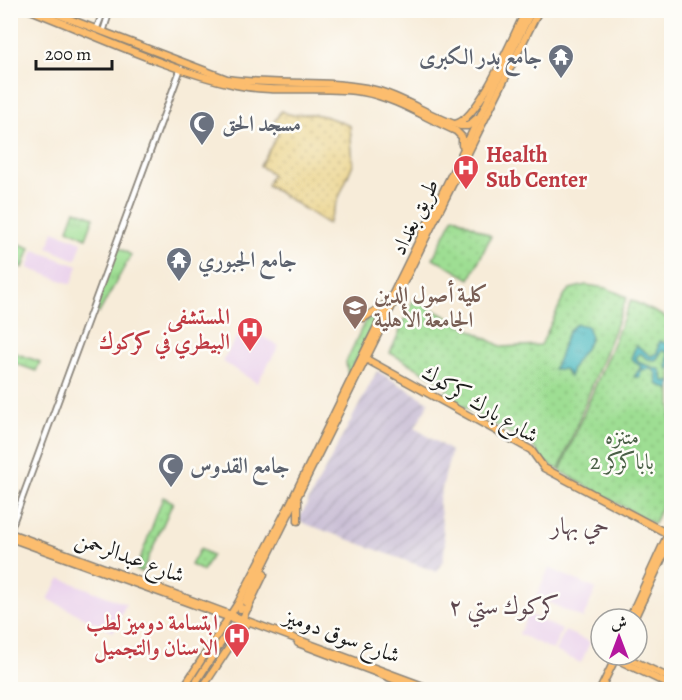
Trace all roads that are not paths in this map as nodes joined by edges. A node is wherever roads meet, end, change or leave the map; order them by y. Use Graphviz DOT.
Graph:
graph roads {
  1 [pos="30,10"];
  2 [pos="46,10"];
  3 [pos="526,10"];
  4 [pos="532,10"];
  5 [pos="539,10"];
  6 [pos="108,11"];
  7 [pos="60,13"];
  8 [pos="99,31"];
  9 [pos="512,41"];
  10 [pos="181,68"];
  11 [pos="286,87"];
  12 [pos="478,117"];
  13 [pos="452,126"];
  14 [pos="462,149"];
  15 [pos="402,278"];
  16 [pos="387,303"];
  17 [pos="364,318"];
  18 [pos="366,361"];
  19 [pos="298,497"];
  20 [pos="289,509"];
  21 [pos="298,521"];
  22 [pos="672,525"];
  23 [pos="10,534"];
  24 [pos="670,535"];
  25 [pos="662,552"];
  26 [pos="244,599"];
  27 [pos="635,607"];
  28 [pos="639,607"];
  29 [pos="216,611"];
  30 [pos="238,619"];
  31 [pos="256,624"];
  32 [pos="228,632"];
  33 [pos="368,667"];
  34 [pos="610,667"];
  35 [pos="637,667"];
  36 [pos="643,667"];
  37 [pos="672,679"];
  38 [pos="672,686"];
  39 [pos="182,690"];
  40 [pos="189,690"];
  41 [pos="201,690"];
  42 [pos="422,690"];
  43 [pos="435,690"];
  44 [pos="599,690"];
  1 -- 10 [label="main road"];
  2 -- 7 [label="main road"];
  3 -- 9 [label="main road"];
  4 -- 9 [label="main road, طريق بغداد"];
  5 -- 15 [label="main road, طريق بغداد"];
  6 -- 8 [label="street"];
  7 -- 8 [label="main road"];
  8 -- 11 [label="main road"];
  9 -- 12 [label="main road, طريق بغداد"];
  9 -- 13 [label="main road"];
  10 -- 11 [label="main road"];
  10 -- 23 [label="street"];
  11 -- 13 [label="main road"];
  12 -- 13 [label="main road"];
  12 -- 14 [label="main road, طريق بغداد"];
  13 -- 14 [label="main road"];
  14 -- 15 [label="main road, طريق بغداد"];
  15 -- 16 [label="main road, طريق بغداد"];
  15 -- 18 [label="main road, طريق بغداد"];
  16 -- 17 [label="main road"];
  16 -- 20 [label="main road, طريق بغداد"];
  18 -- 19 [label="main road, طريق بغداد"];
  18 -- 24 [label="main road, شارع بارك كركوك"];
  19 -- 20 [label="main road, طريق بغداد"];
  19 -- 21 [label="main road"];
  20 -- 26 [label="main road, طريق بغداد"];
  22 -- 24 [label="main road"];
  23 -- 29 [label="main road, شارع عبدالرحمن"];
  24 -- 25 [label="main road"];
  25 -- 27 [label="main road"];
  25 -- 28 [label="main road"];
  26 -- 29 [label="main road"];
  26 -- 30 [label="main road"];
  26 -- 30 [label="main road"];
  26 -- 31 [label="main road"];
  29 -- 30 [label="main road, شارع عبدالرحمن"];
  29 -- 32 [label="main road"];
  30 -- 31 [label="main road, شارع سوق دوميز"];
  30 -- 32 [label="main road"];
  30 -- 32 [label="main road"];
  30 -- 33 [label="main road, شارع سوق دوميز"];
  31 -- 33 [label="main road, شارع سوق دوميز"];
  32 -- 39 [label="main road"];
  32 -- 40 [label="main road"];
  32 -- 41 [label="main road"];
  33 -- 42 [label="main road, شارع سوق دوميز"];
  33 -- 43 [label="main road, شارع سوق دوميز"];
  34 -- 44 [label="main road"];
  35 -- 38 [label="main road"];
  36 -- 37 [label="main road"];
}
